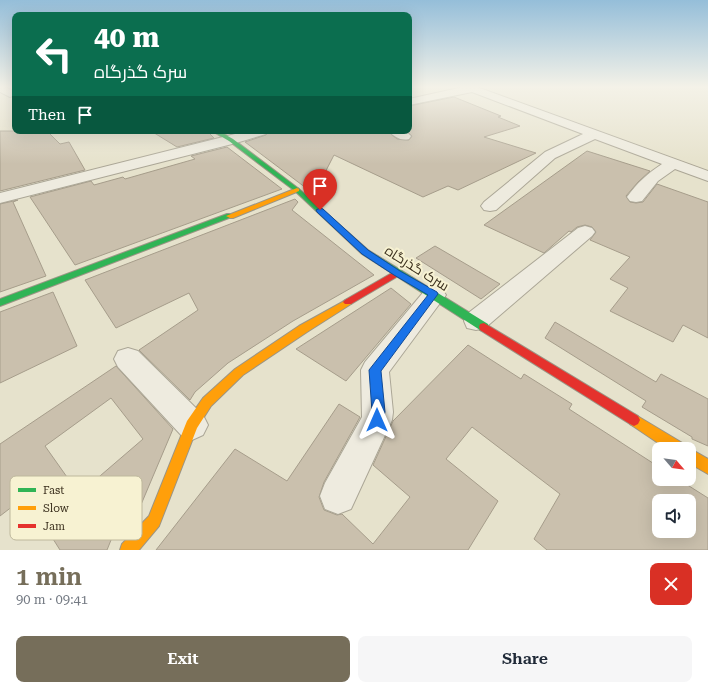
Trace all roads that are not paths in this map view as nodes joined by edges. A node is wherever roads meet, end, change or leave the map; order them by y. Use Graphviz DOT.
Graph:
graph roads {
  1 [pos="536,113"];
  2 [pos="220,134"];
  3 [pos="251,134"];
  4 [pos="594,134"];
  5 [pos="231,140"];
  6 [pos="673,163"];
  7 [pos="708,176"];
  8 [pos="297,190"];
  9 [pos="636,197"];
  10 [pos="0,198"];
  11 [pos="490,206"];
  12 [pos="585,232"];
  13 [pos="397,273"];
  14 [pos="434,294"];
  15 [pos="0,303"];
  16 [pos="476,321"];
  17 [pos="128,359"];
  18 [pos="192,425"];
  19 [pos="668,442"];
  20 [pos="696,459"];
  21 [pos="708,467"];
  22 [pos="338,496"];
  23 [pos="142,534"];
  24 [pos="137,540"];
  25 [pos="128,550"];
  1 -- 4 [label="street"];
  2 -- 5 [label="street, سرک گذرگاه"];
  3 -- 5 [label="street"];
  4 -- 6 [label="street"];
  4 -- 11 [label="street"];
  5 -- 8 [label="street, سرک گذرگاه"];
  5 -- 10 [label="street"];
  6 -- 7 [label="street"];
  6 -- 9 [label="street"];
  8 -- 13 [label="street, سرک گذرگاه"];
  8 -- 15 [label="street"];
  12 -- 16 [label="street"];
  13 -- 14 [label="street, سرک گذرگاه"];
  13 -- 18 [label="street"];
  14 -- 16 [label="street, سرک گذرگاه"];
  14 -- 22 [label="street"];
  16 -- 19 [label="street, سرک گذرگاه"];
  17 -- 18 [label="street"];
  18 -- 23 [label="street"];
  20 -- 21 [label="street"];
  24 -- 25 [label="street"];
}
